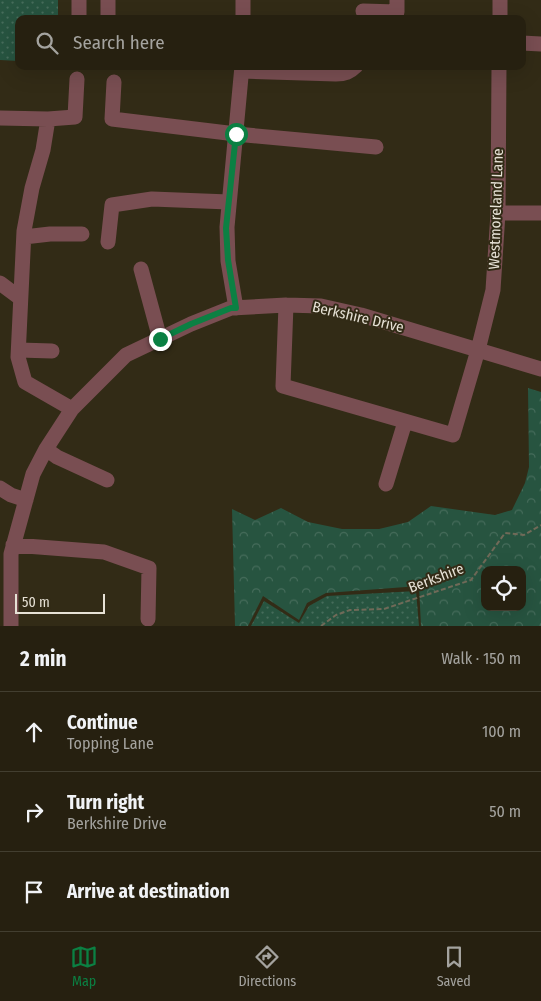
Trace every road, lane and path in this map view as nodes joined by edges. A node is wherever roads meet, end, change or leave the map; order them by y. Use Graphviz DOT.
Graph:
graph roads {
  1 [pos="79,0"];
  2 [pos="108,0"];
  3 [pos="243,0"];
  4 [pos="398,0"];
  5 [pos="500,0"];
  6 [pos="363,10"];
  7 [pos="79,15"];
  8 [pos="108,15"];
  9 [pos="243,15"];
  10 [pos="500,15"];
  11 [pos="526,43"];
  12 [pos="541,44"];
  13 [pos="242,70"];
  14 [pos="261,70"];
  15 [pos="353,70"];
  16 [pos="499,70"];
  17 [pos="77,79"];
  18 [pos="114,82"];
  19 [pos="0,118"];
  20 [pos="48,119"];
  21 [pos="236,134"];
  22 [pos="376,147"];
  23 [pos="229,202"];
  24 [pos="498,213"];
  25 [pos="541,213"];
  26 [pos="82,234"];
  27 [pos="24,237"];
  28 [pos="108,242"];
  29 [pos="141,269"];
  30 [pos="0,283"];
  31 [pos="20,298"];
  32 [pos="286,305"];
  33 [pos="236,308"];
  34 [pos="160,339"];
  35 [pos="19,350"];
  36 [pos="478,350"];
  37 [pos="52,351"];
  38 [pos="541,369"];
  39 [pos="72,409"];
  40 [pos="405,422"];
  41 [pos="46,449"];
  42 [pos="107,480"];
  43 [pos="386,484"];
  44 [pos="0,488"];
  45 [pos="26,500"];
  46 [pos="541,525"];
  47 [pos="8,551"];
  48 [pos="148,619"];
  49 [pos="11,626"];
  50 [pos="321,626"];
  1 -- 7 [label="street"];
  2 -- 8 [label="street"];
  3 -- 9 [label="street"];
  4 -- 6 [label="street"];
  5 -- 10 [label="street"];
  11 -- 12 [label="street"];
  13 -- 21 [label="street"];
  14 -- 15 [label="street"];
  16 -- 24 [label="street, Westmoreland Lane"];
  17 -- 20 [label="street"];
  18 -- 21 [label="street"];
  19 -- 20 [label="street"];
  20 -- 27 [label="street"];
  21 -- 22 [label="street"];
  21 -- 23 [label="street"];
  23 -- 28 [label="street"];
  23 -- 33 [label="street"];
  24 -- 25 [label="street"];
  24 -- 36 [label="street, Westmoreland Lane"];
  26 -- 27 [label="street"];
  27 -- 31 [label="street"];
  29 -- 34 [label="street"];
  30 -- 31 [label="street"];
  31 -- 35 [label="street"];
  32 -- 33 [label="street, Berkshire Drive"];
  32 -- 36 [label="street, Berkshire Drive"];
  32 -- 40 [label="street"];
  33 -- 34 [label="street, Berkshire Drive"];
  34 -- 39 [label="street, Berkshire Drive"];
  35 -- 37 [label="street"];
  35 -- 39 [label="street"];
  36 -- 38 [label="street, Berkshire Drive"];
  36 -- 40 [label="street, Westmoreland Lane"];
  39 -- 41 [label="street, Berkshire Drive"];
  40 -- 43 [label="street"];
  41 -- 42 [label="street"];
  41 -- 45 [label="street, Berkshire Drive"];
  44 -- 45 [label="street"];
  45 -- 47 [label="street, Berkshire Drive"];
  46 -- 50 [label="path, Berkshire"];
  47 -- 48 [label="street"];
  47 -- 49 [label="street, Berkshire Drive"];
}
